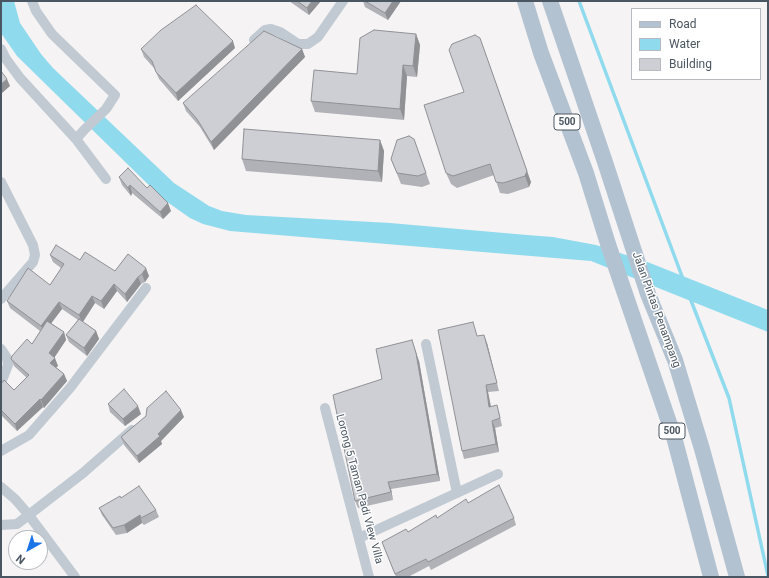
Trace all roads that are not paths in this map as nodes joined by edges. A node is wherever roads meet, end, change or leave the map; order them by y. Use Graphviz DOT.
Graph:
graph roads {
  1 [pos="32,1"];
  2 [pos="343,1"];
  3 [pos="525,1"];
  4 [pos="550,1"];
  5 [pos="248,46"];
  6 [pos="1,49"];
  7 [pos="76,139"];
  8 [pos="106,179"];
  9 [pos="1,182"];
  10 [pos="146,288"];
  11 [pos="1,299"];
  12 [pos="426,344"];
  13 [pos="1,349"];
  14 [pos="1,383"];
  15 [pos="325,408"];
  16 [pos="139,424"];
  17 [pos="1,451"];
  18 [pos="498,474"];
  19 [pos="1,487"];
  20 [pos="457,493"];
  21 [pos="28,514"];
  22 [pos="1,525"];
  23 [pos="359,538"];
  24 [pos="75,577"];
  25 [pos="369,577"];
  26 [pos="711,577"];
  27 [pos="736,577"];
  1 -- 7 [label="street"];
  2 -- 5 [label="street"];
  3 -- 26 [label="main road, Jalan Pintas Penampang / 500"];
  4 -- 27 [label="main road, Jalan Pintas Penampang / 500"];
  6 -- 7 [label="street"];
  7 -- 8 [label="street"];
  9 -- 11 [label="street"];
  10 -- 17 [label="street"];
  12 -- 20 [label="street"];
  13 -- 14 [label="street"];
  15 -- 23 [label="street, Lorong 5 Taman Padi View Villa"];
  16 -- 21 [label="street"];
  18 -- 20 [label="street"];
  19 -- 21 [label="street"];
  20 -- 23 [label="street"];
  21 -- 22 [label="street"];
  21 -- 24 [label="street"];
  23 -- 25 [label="street, Lorong 5 Taman Padi View Villa"];
}
